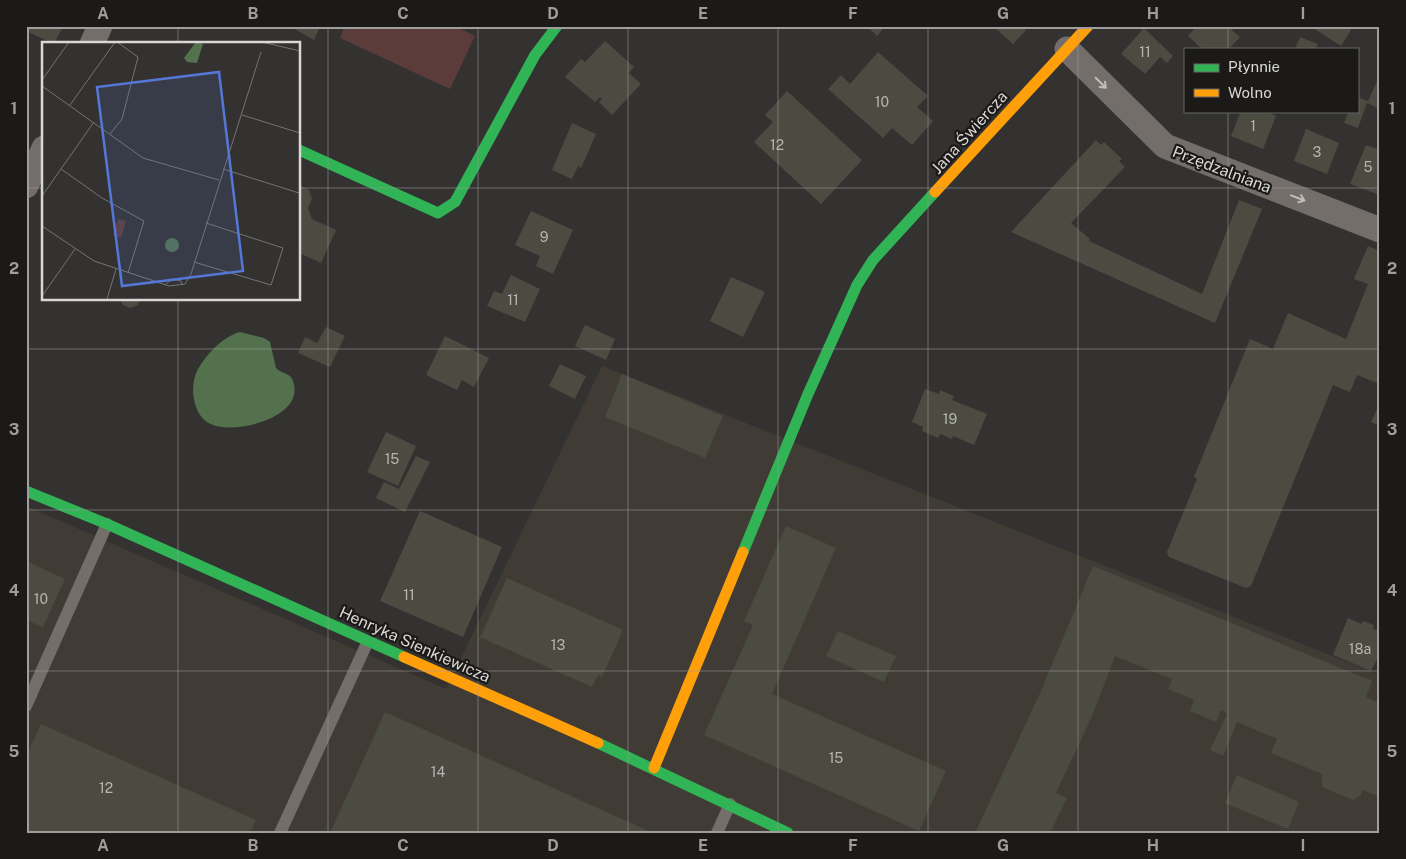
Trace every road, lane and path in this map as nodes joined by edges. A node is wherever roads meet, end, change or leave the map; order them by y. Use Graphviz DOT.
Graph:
graph roads {
  1 [pos="100,26"];
  2 [pos="557,26"];
  3 [pos="1088,26"];
  4 [pos="93,42"];
  5 [pos="1067,49"];
  6 [pos="300,150"];
  7 [pos="42,152"];
  8 [pos="26,186"];
  9 [pos="1380,230"];
  10 [pos="26,491"];
  11 [pos="107,524"];
  12 [pos="368,641"];
  13 [pos="26,706"];
  14 [pos="654,768"];
  15 [pos="730,804"];
  16 [pos="280,833"];
  17 [pos="716,833"];
  18 [pos="788,833"];
  1 -- 4 [label="street"];
  2 -- 6 [label="street"];
  3 -- 5 [label="street, Jana Świercza"];
  5 -- 9 [label="street, Przędzalniana, one-way"];
  5 -- 14 [label="street, Jana Świercza"];
  7 -- 8 [label="street"];
  10 -- 11 [label="street, Henryka Sienkiewicza"];
  11 -- 12 [label="street, Henryka Sienkiewicza"];
  11 -- 13 [label="lane"];
  12 -- 14 [label="street, Henryka Sienkiewicza"];
  12 -- 16 [label="lane"];
  14 -- 15 [label="street, Henryka Sienkiewicza"];
  15 -- 17 [label="lane"];
  15 -- 18 [label="street, Henryka Sienkiewicza"];
}
